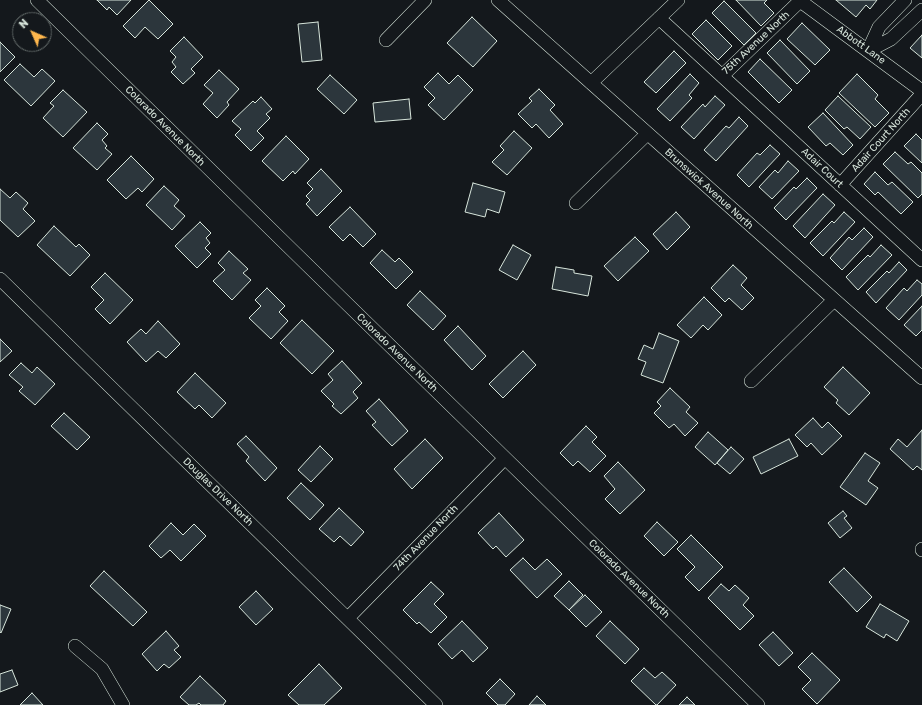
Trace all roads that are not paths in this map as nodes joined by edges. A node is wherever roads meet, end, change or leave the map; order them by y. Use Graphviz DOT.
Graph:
graph roads {
  1 [pos="37,0"];
  2 [pos="425,0"];
  3 [pos="498,0"];
  4 [pos="678,0"];
  5 [pos="905,0"];
  6 [pos="800,1"];
  7 [pos="922,10"];
  8 [pos="658,18"];
  9 [pos="386,40"];
  10 [pos="868,50"];
  11 [pos="722,76"];
  12 [pos="591,84"];
  13 [pos="922,91"];
  14 [pos="922,94"];
  15 [pos="647,134"];
  16 [pos="840,185"];
  17 [pos="576,203"];
  18 [pos="922,260"];
  19 [pos="0,280"];
  20 [pos="834,300"];
  21 [pos="922,378"];
  22 [pos="751,381"];
  23 [pos="505,458"];
  24 [pos="348,618"];
  25 [pos="75,646"];
  26 [pos="123,705"];
  27 [pos="436,705"];
  28 [pos="758,705"];
  1 -- 23 [label="street, Colorado Avenue North"];
  2 -- 9 [label="street"];
  3 -- 12 [label="street, Brunswick Avenue North"];
  4 -- 8 [label="street"];
  5 -- 10 [label="street"];
  6 -- 10 [label="street, Abbott Lane"];
  6 -- 11 [label="street, 75th Avenue North"];
  7 -- 10 [label="street"];
  8 -- 11 [label="street, 75th Avenue North"];
  8 -- 12 [label="street"];
  10 -- 13 [label="street, Abbott Lane"];
  11 -- 16 [label="street, Adair Court"];
  12 -- 15 [label="street, Brunswick Avenue North"];
  14 -- 16 [label="street, Adair Court North"];
  15 -- 17 [label="street"];
  15 -- 20 [label="street, Brunswick Avenue North"];
  16 -- 18 [label="street, Adair Court"];
  19 -- 24 [label="street, Douglas Drive North"];
  20 -- 21 [label="street, Brunswick Avenue North"];
  20 -- 22 [label="street"];
  23 -- 24 [label="street, 74th Avenue North"];
  23 -- 28 [label="street, Colorado Avenue North"];
  24 -- 27 [label="street, Douglas Drive North"];
  25 -- 26 [label="street"];
}
